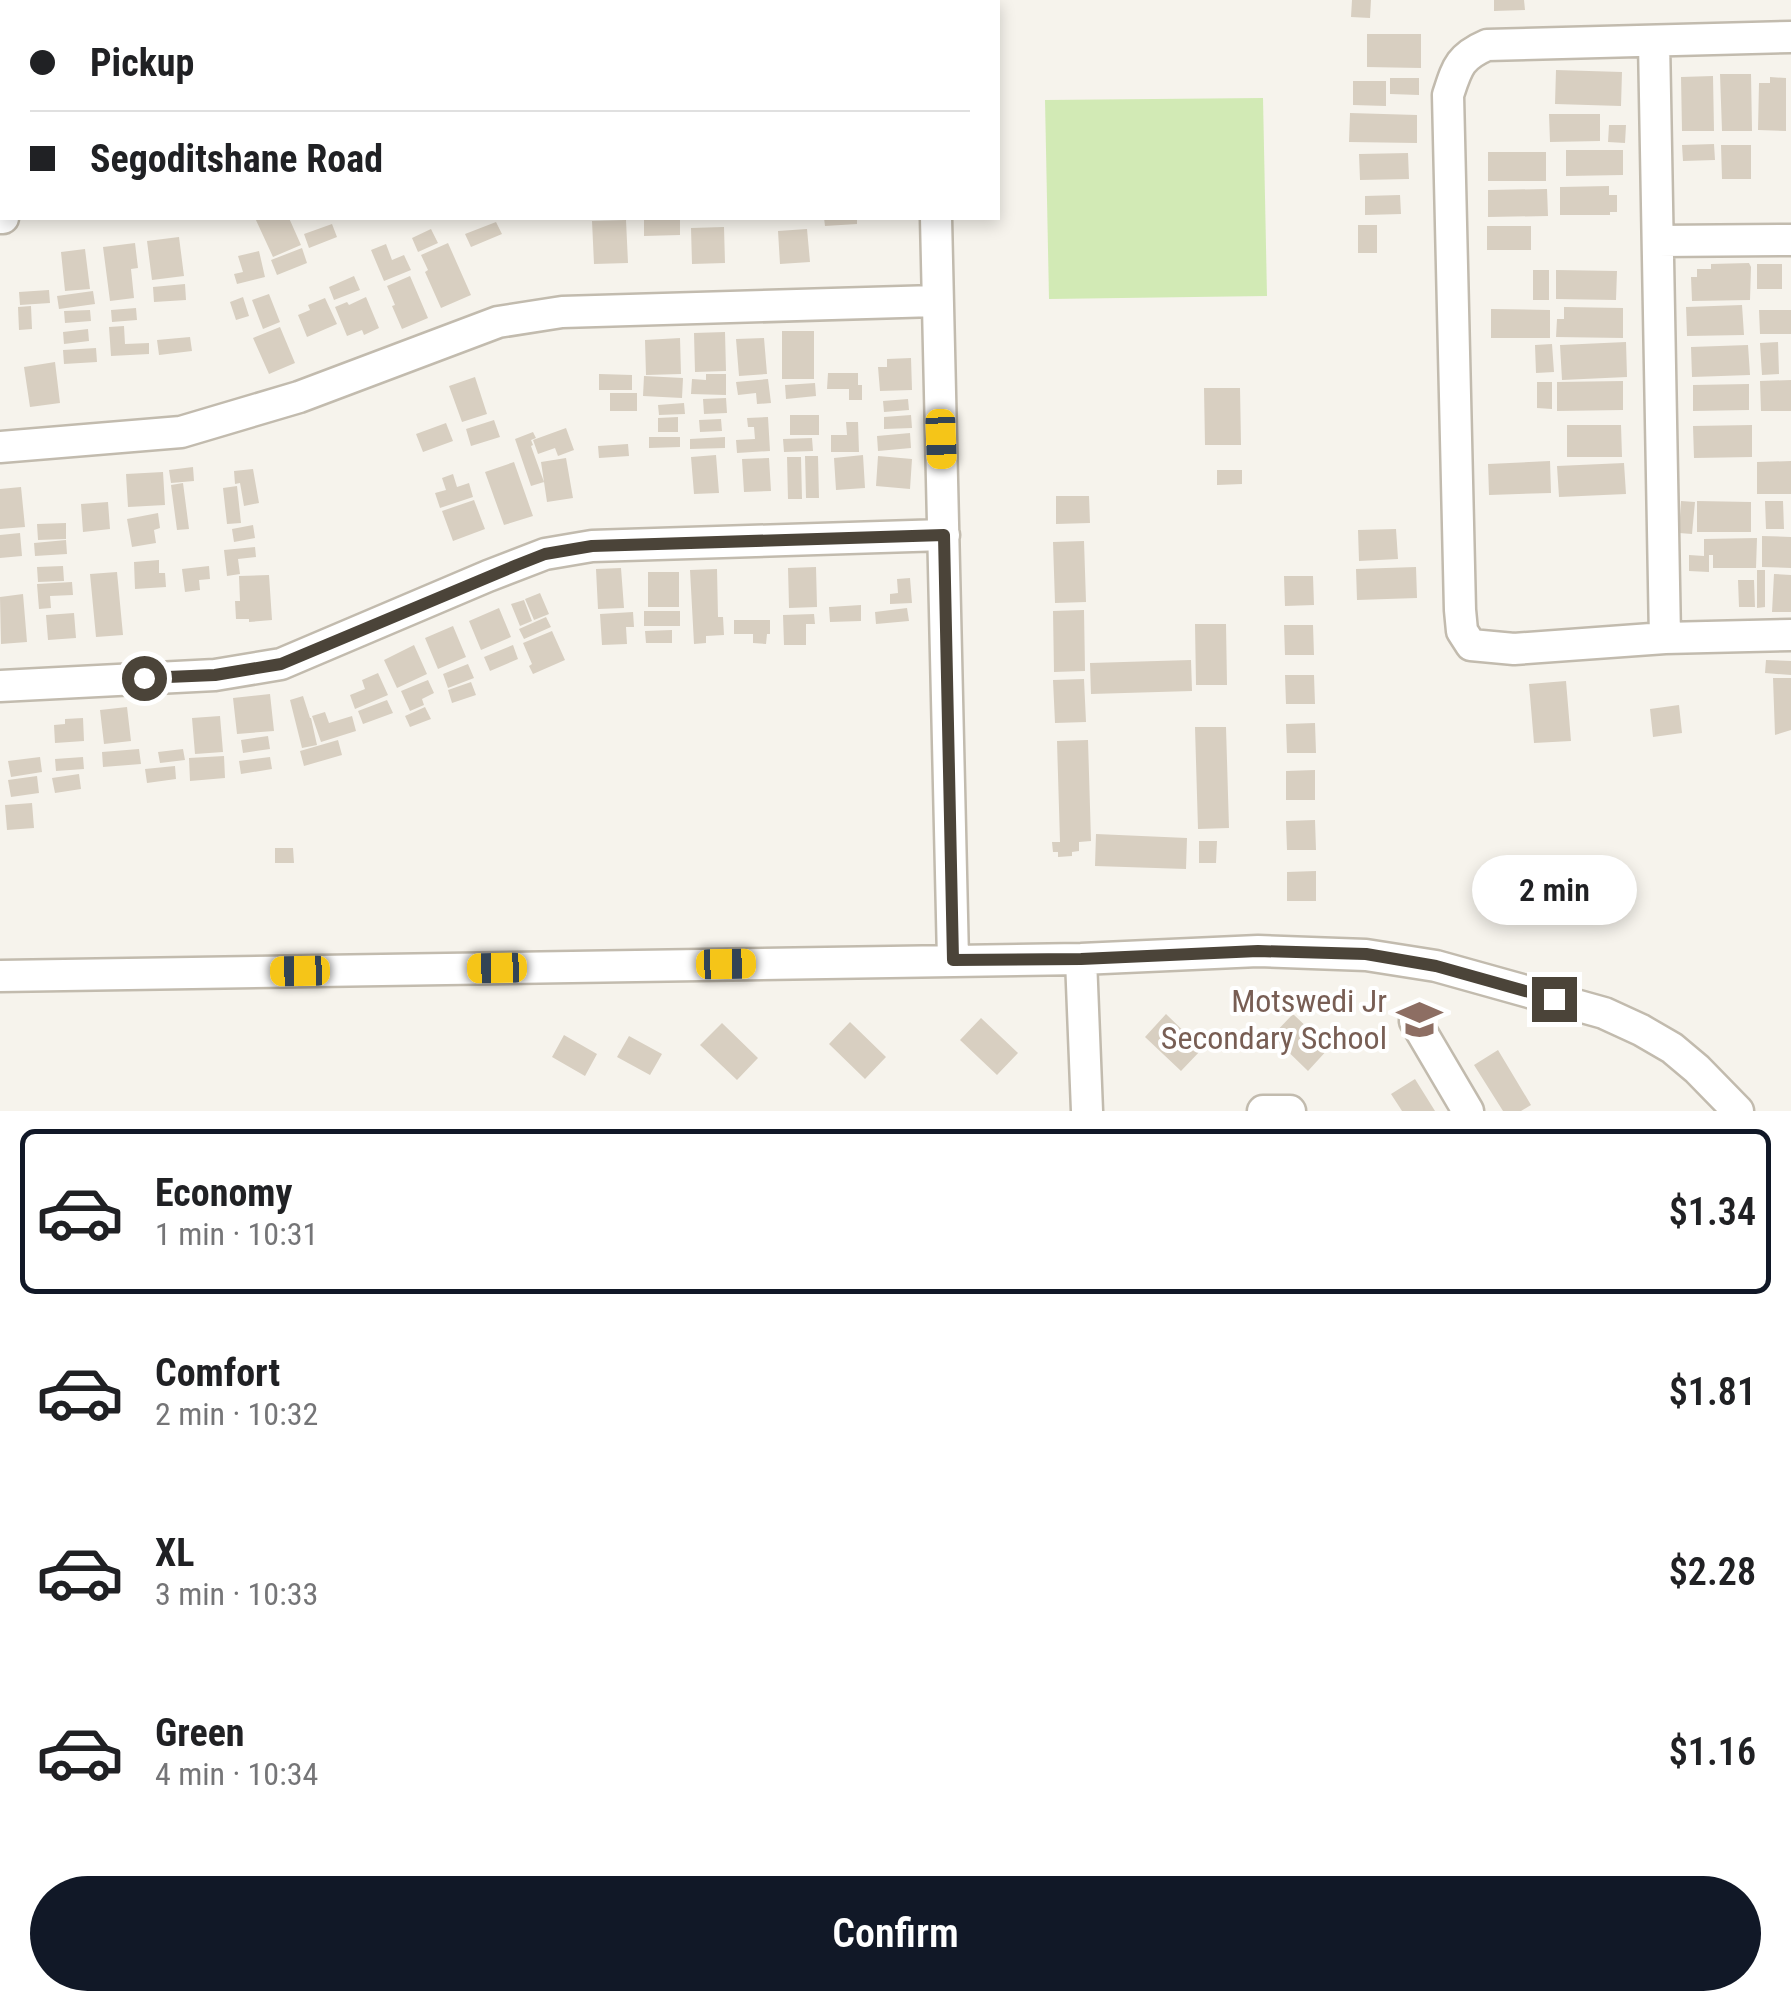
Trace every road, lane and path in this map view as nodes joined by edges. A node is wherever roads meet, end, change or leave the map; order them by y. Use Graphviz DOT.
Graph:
graph roads {
  1 [pos="1791,38"];
  2 [pos="1654,40"];
  3 [pos="936,220"];
  4 [pos="1791,240"];
  5 [pos="1658,242"];
  6 [pos="936,300"];
  7 [pos="0,447"];
  8 [pos="944,535"];
  9 [pos="1791,635"];
  10 [pos="1665,638"];
  11 [pos="0,686"];
  12 [pos="1081,959"];
  13 [pos="953,960"];
  14 [pos="0,976"];
  15 [pos="1415,1021"];
  16 [pos="1088,1111"];
  17 [pos="1264,1111"];
  18 [pos="1290,1111"];
  19 [pos="1468,1111"];
  20 [pos="1738,1111"];
  1 -- 2 [label="street"];
  2 -- 5 [label="street"];
  2 -- 10 [label="street"];
  3 -- 6 [label="street"];
  4 -- 5 [label="street"];
  5 -- 10 [label="street"];
  6 -- 7 [label="street"];
  6 -- 8 [label="street"];
  8 -- 11 [label="street"];
  8 -- 13 [label="street"];
  9 -- 10 [label="street"];
  12 -- 13 [label="street"];
  12 -- 16 [label="street"];
  12 -- 20 [label="street"];
  13 -- 14 [label="street"];
  15 -- 19 [label="street"];
  17 -- 18 [label="street"];
}
